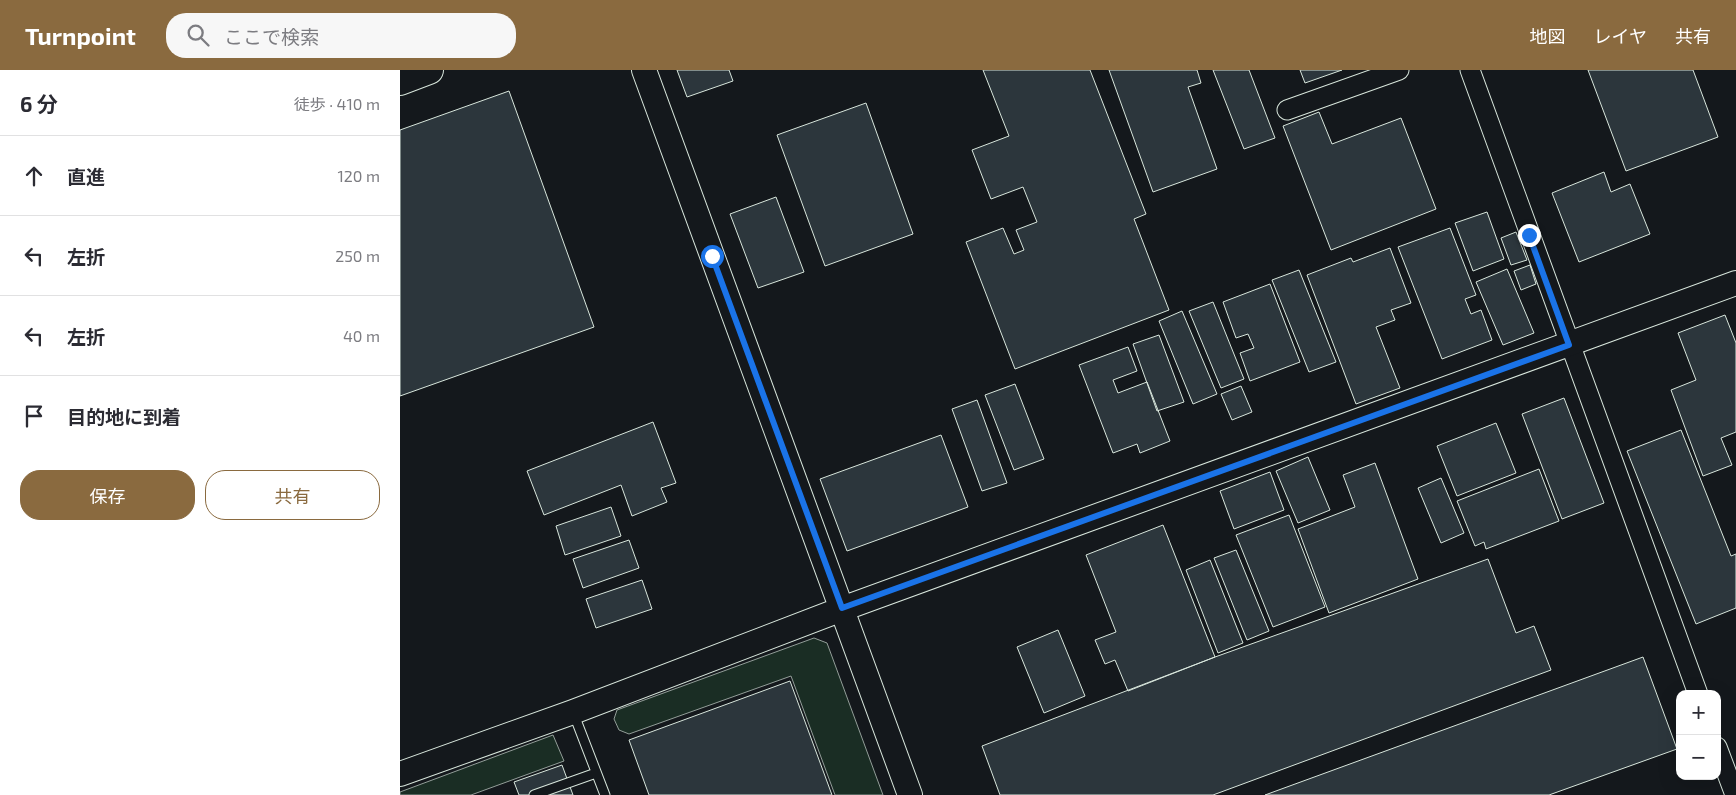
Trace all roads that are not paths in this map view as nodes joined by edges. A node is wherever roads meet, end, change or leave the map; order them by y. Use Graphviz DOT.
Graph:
graph roads {
  1 [pos="429,70"];
  2 [pos="644,70"];
  3 [pos="1399,70"];
  4 [pos="1470,70"];
  5 [pos="400,81"];
  6 [pos="1287,110"];
  7 [pos="1736,283"];
  8 [pos="1569,345"];
  9 [pos="842,608"];
  10 [pos="1697,690"];
  11 [pos="573,712"];
  12 [pos="1721,758"];
  13 [pos="596,773"];
  14 [pos="400,774"];
  15 [pos="534,795"];
  16 [pos="605,795"];
  17 [pos="910,795"];
  18 [pos="1735,795"];
  1 -- 5 [label="highway"];
  2 -- 9 [label="street"];
  3 -- 6 [label="street"];
  4 -- 8 [label="street"];
  7 -- 8 [label="street"];
  8 -- 9 [label="street"];
  8 -- 10 [label="street"];
  9 -- 11 [label="street"];
  9 -- 17 [label="street"];
  11 -- 13 [label="lane"];
  11 -- 14 [label="street"];
  12 -- 18 [label="street"];
  13 -- 15 [label="lane"];
  13 -- 16 [label="lane"];
}
